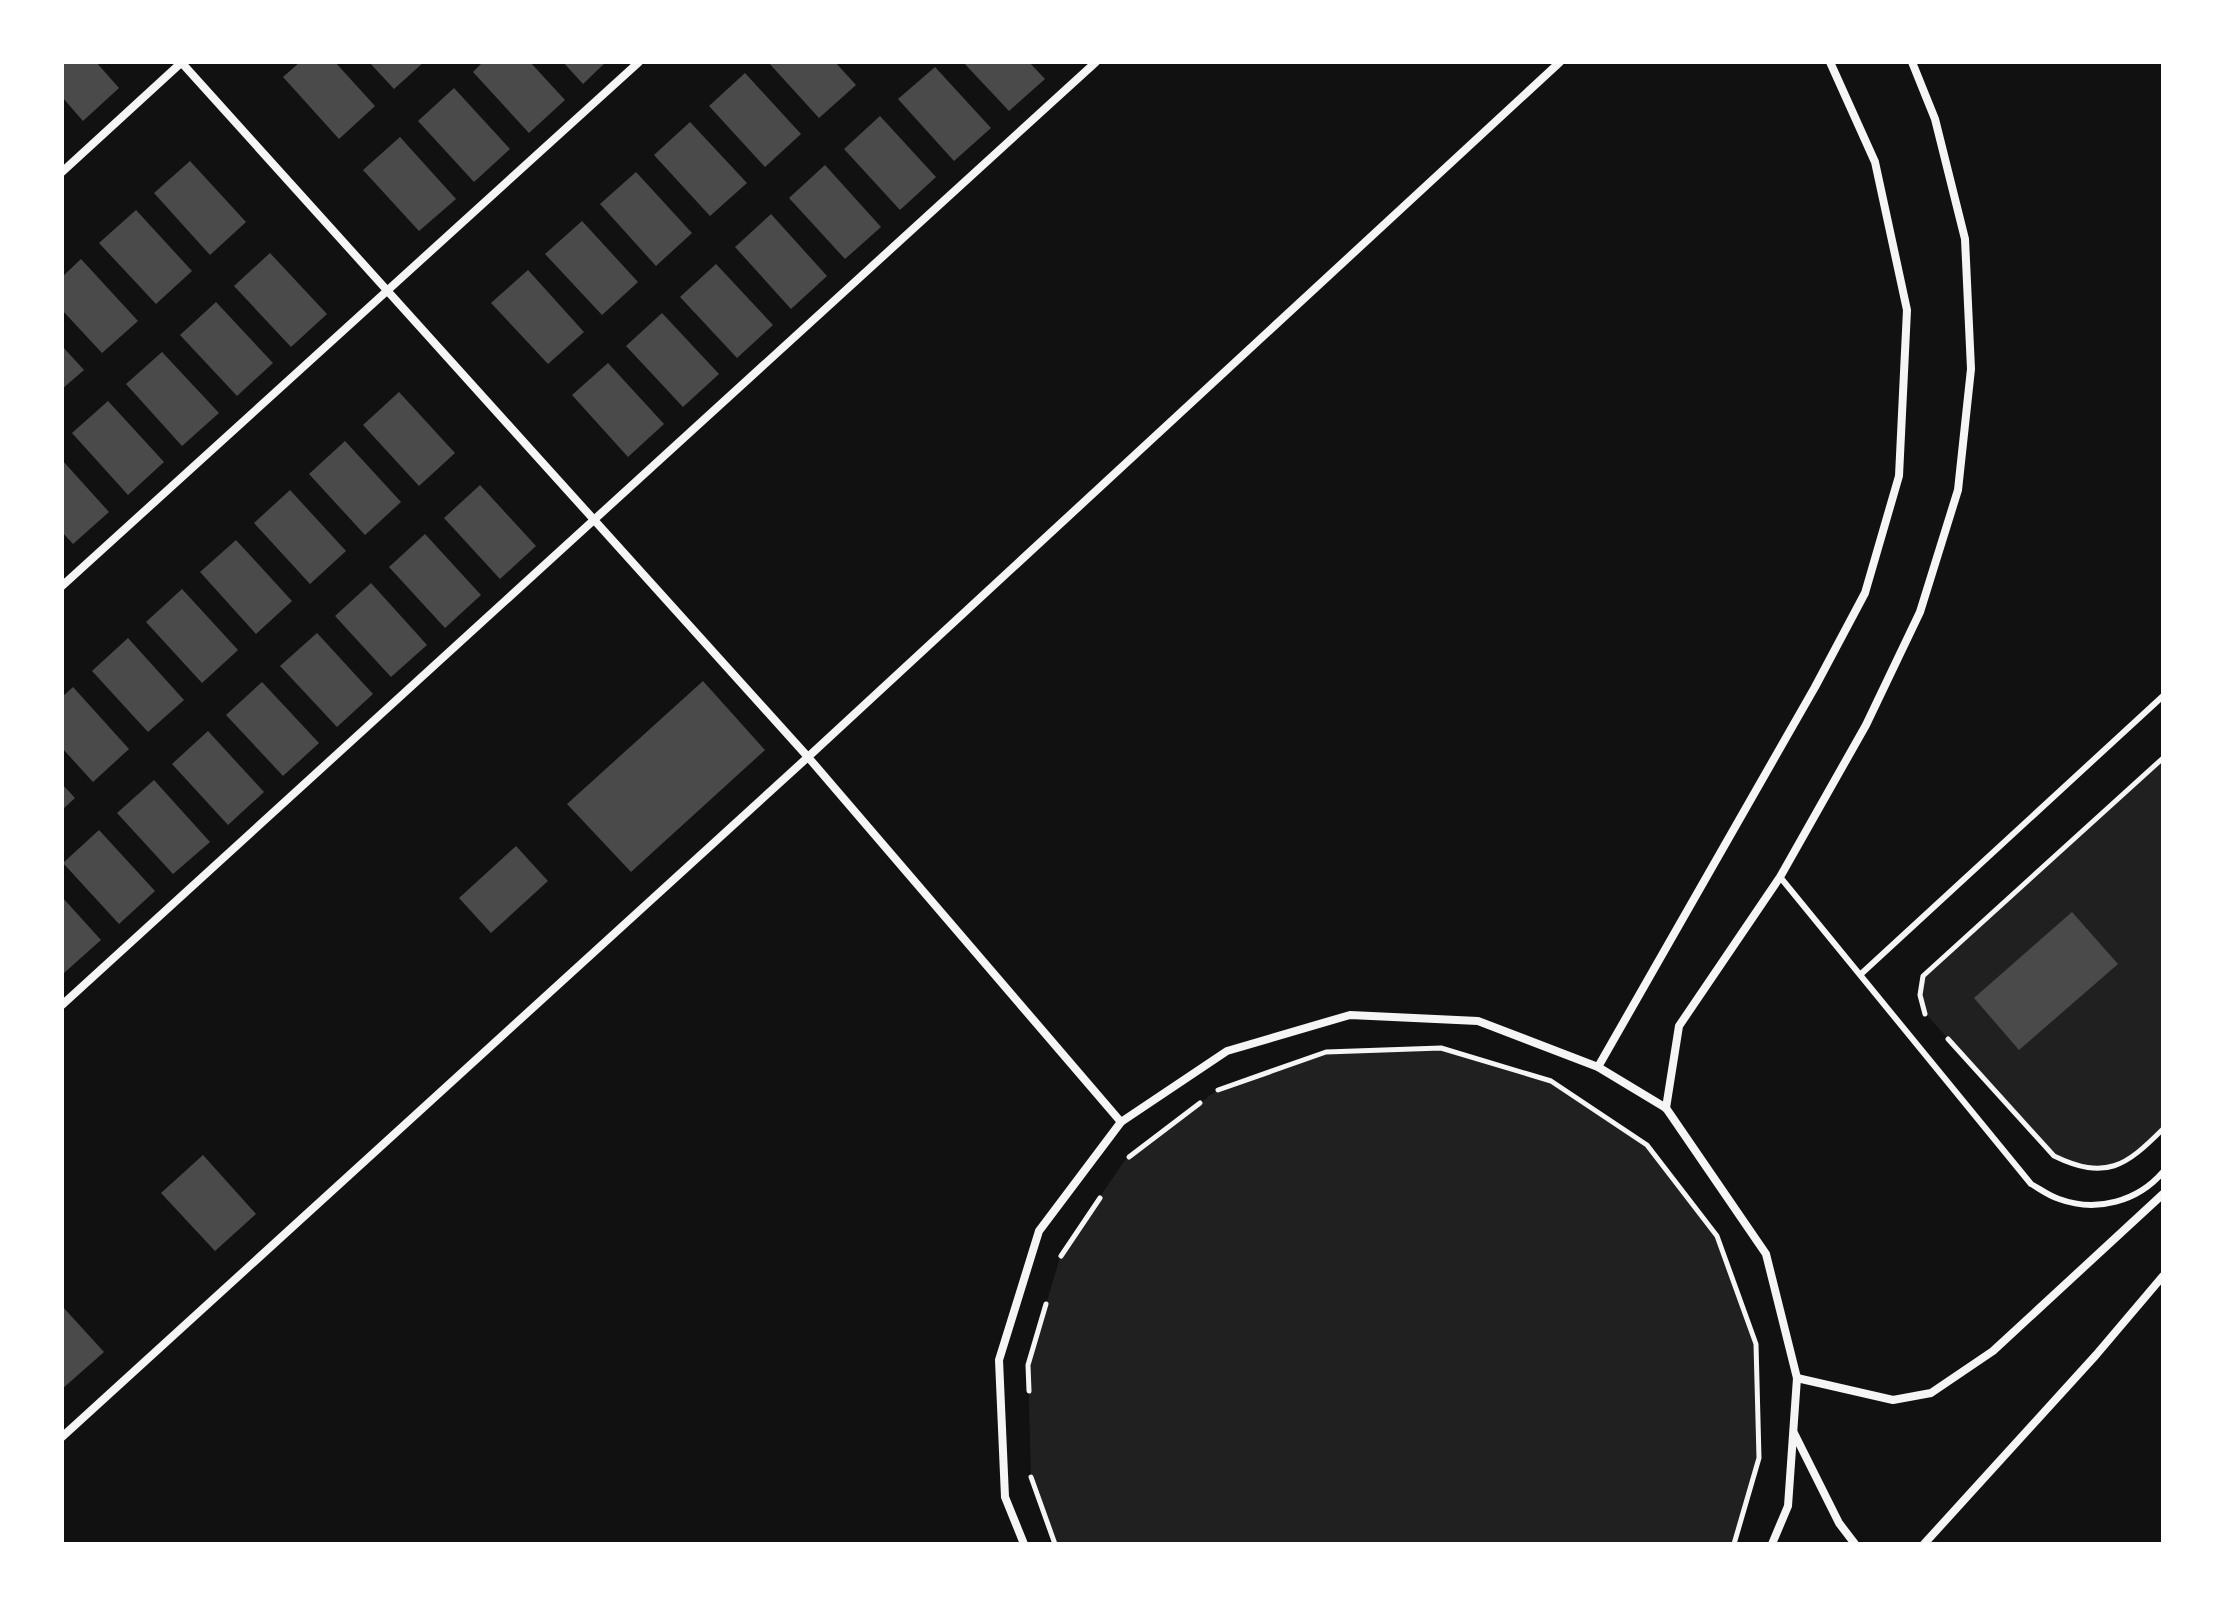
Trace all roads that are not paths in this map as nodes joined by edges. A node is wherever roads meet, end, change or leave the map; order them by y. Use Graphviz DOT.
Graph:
graph roads {
  1 [pos="181,62"];
  2 [pos="639,62"];
  3 [pos="1096,62"];
  4 [pos="1560,62"];
  5 [pos="1830,62"];
  6 [pos="1912,62"];
  7 [pos="62,172"];
  8 [pos="387,291"];
  9 [pos="593,519"];
  10 [pos="62,586"];
  11 [pos="2163,696"];
  12 [pos="808,757"];
  13 [pos="1780,877"];
  14 [pos="1861,974"];
  15 [pos="62,1005"];
  16 [pos="1598,1067"];
  17 [pos="1666,1108"];
  18 [pos="1121,1122"];
  19 [pos="2163,1172"];
  20 [pos="2163,1194"];
  21 [pos="2163,1276"];
  22 [pos="1797,1378"];
  23 [pos="1793,1431"];
  24 [pos="62,1437"];
  25 [pos="1024,1544"];
  26 [pos="1772,1544"];
  27 [pos="1855,1544"];
  28 [pos="1924,1544"];
  1 -- 7 [label="street"];
  1 -- 8 [label="street"];
  2 -- 8 [label="street"];
  3 -- 9 [label="street"];
  4 -- 12 [label="street"];
  5 -- 16 [label="street"];
  6 -- 13 [label="street"];
  8 -- 9 [label="street"];
  8 -- 10 [label="street"];
  9 -- 12 [label="street"];
  9 -- 15 [label="street"];
  11 -- 14 [label="lane"];
  12 -- 18 [label="street"];
  12 -- 24 [label="street"];
  13 -- 14 [label="lane"];
  13 -- 17 [label="street"];
  14 -- 19 [label="lane"];
  16 -- 17 [label="street"];
  16 -- 18 [label="street"];
  17 -- 22 [label="street"];
  18 -- 25 [label="street"];
  20 -- 22 [label="street"];
  21 -- 28 [label="street"];
  22 -- 23 [label="street"];
  23 -- 26 [label="street"];
  23 -- 27 [label="street"];
}
